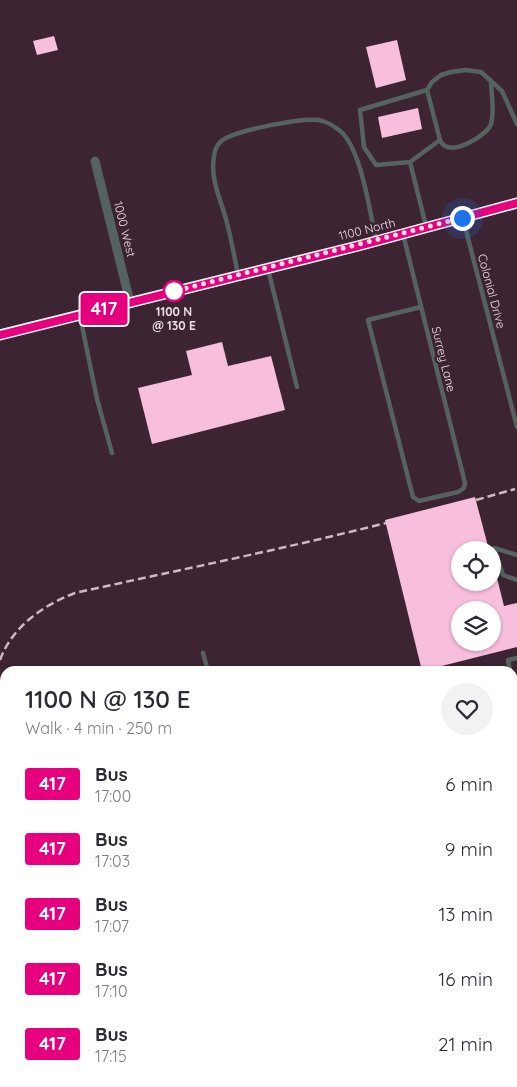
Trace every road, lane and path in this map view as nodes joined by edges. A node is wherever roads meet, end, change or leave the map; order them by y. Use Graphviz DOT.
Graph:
graph roads {
  1 [pos="491,81"];
  2 [pos="427,90"];
  3 [pos="517,124"];
  4 [pos="440,140"];
  5 [pos="95,162"];
  6 [pos="410,162"];
  7 [pos="517,203"];
  8 [pos="462,218"];
  9 [pos="426,228"];
  10 [pos="403,234"];
  11 [pos="376,241"];
  12 [pos="267,268"];
  13 [pos="238,275"];
  14 [pos="130,302"];
  15 [pos="421,307"];
  16 [pos="79,315"];
  17 [pos="0,334"];
  18 [pos="297,387"];
  19 [pos="517,427"];
  20 [pos="112,453"];
  21 [pos="517,555"];
  22 [pos="517,580"];
  23 [pos="203,653"];
  24 [pos="517,658"];
  25 [pos="207,666"];
  26 [pos="509,666"];
  1 -- 2 [label="lane"];
  1 -- 3 [label="lane"];
  1 -- 4 [label="lane"];
  2 -- 4 [label="lane"];
  2 -- 6 [label="lane"];
  4 -- 6 [label="lane"];
  5 -- 14 [label="street, 1000 West"];
  6 -- 9 [label="lane"];
  7 -- 8 [label="main road, 1100 North"];
  8 -- 9 [label="main road, 1100 North"];
  8 -- 19 [label="lane, Colonial Drive"];
  9 -- 10 [label="main road, 1100 North"];
  10 -- 11 [label="main road, 1100 North"];
  10 -- 15 [label="lane, Surrey Lane"];
  11 -- 12 [label="main road, 1100 North"];
  11 -- 13 [label="lane"];
  12 -- 13 [label="main road, 1100 North"];
  12 -- 18 [label="lane"];
  13 -- 14 [label="main road, 1100 North"];
  14 -- 16 [label="main road, 1100 North"];
  15 -- 15 [label="lane, Surrey Lane"];
  16 -- 17 [label="main road, 1100 North"];
  16 -- 20 [label="lane"];
  21 -- 22 [label="lane"];
  23 -- 25 [label="lane"];
  24 -- 26 [label="lane"];
}
